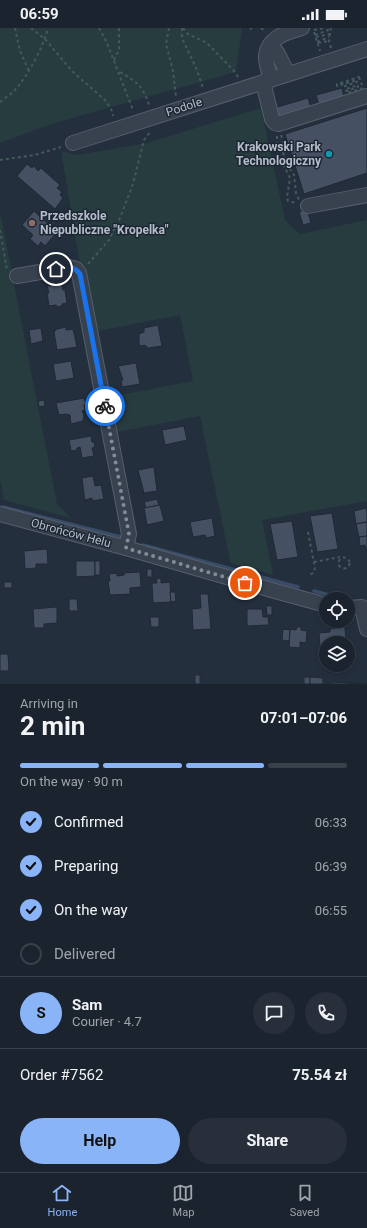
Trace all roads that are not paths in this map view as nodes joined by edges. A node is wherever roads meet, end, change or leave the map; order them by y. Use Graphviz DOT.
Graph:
graph roads {
  1 [pos="308,29"];
  2 [pos="270,45"];
  3 [pos="367,49"];
  4 [pos="288,74"];
  5 [pos="267,80"];
  6 [pos="367,96"];
  7 [pos="73,143"];
  8 [pos="367,195"];
  9 [pos="304,203"];
  10 [pos="17,276"];
  11 [pos="0,514"];
  12 [pos="126,548"];
  13 [pos="319,602"];
  14 [pos="359,607"];
  15 [pos="367,629"];
  1 -- 2 [label="street"];
  2 -- 4 [label="street"];
  2 -- 5 [label="street"];
  3 -- 4 [label="street, Podole"];
  4 -- 5 [label="street, Podole"];
  5 -- 6 [label="street"];
  5 -- 7 [label="street, Podole"];
  8 -- 9 [label="street"];
  10 -- 12 [label="street"];
  11 -- 12 [label="street, Obrońców Helu"];
  12 -- 13 [label="street, Obrońców Helu"];
  14 -- 15 [label="street"];
}
